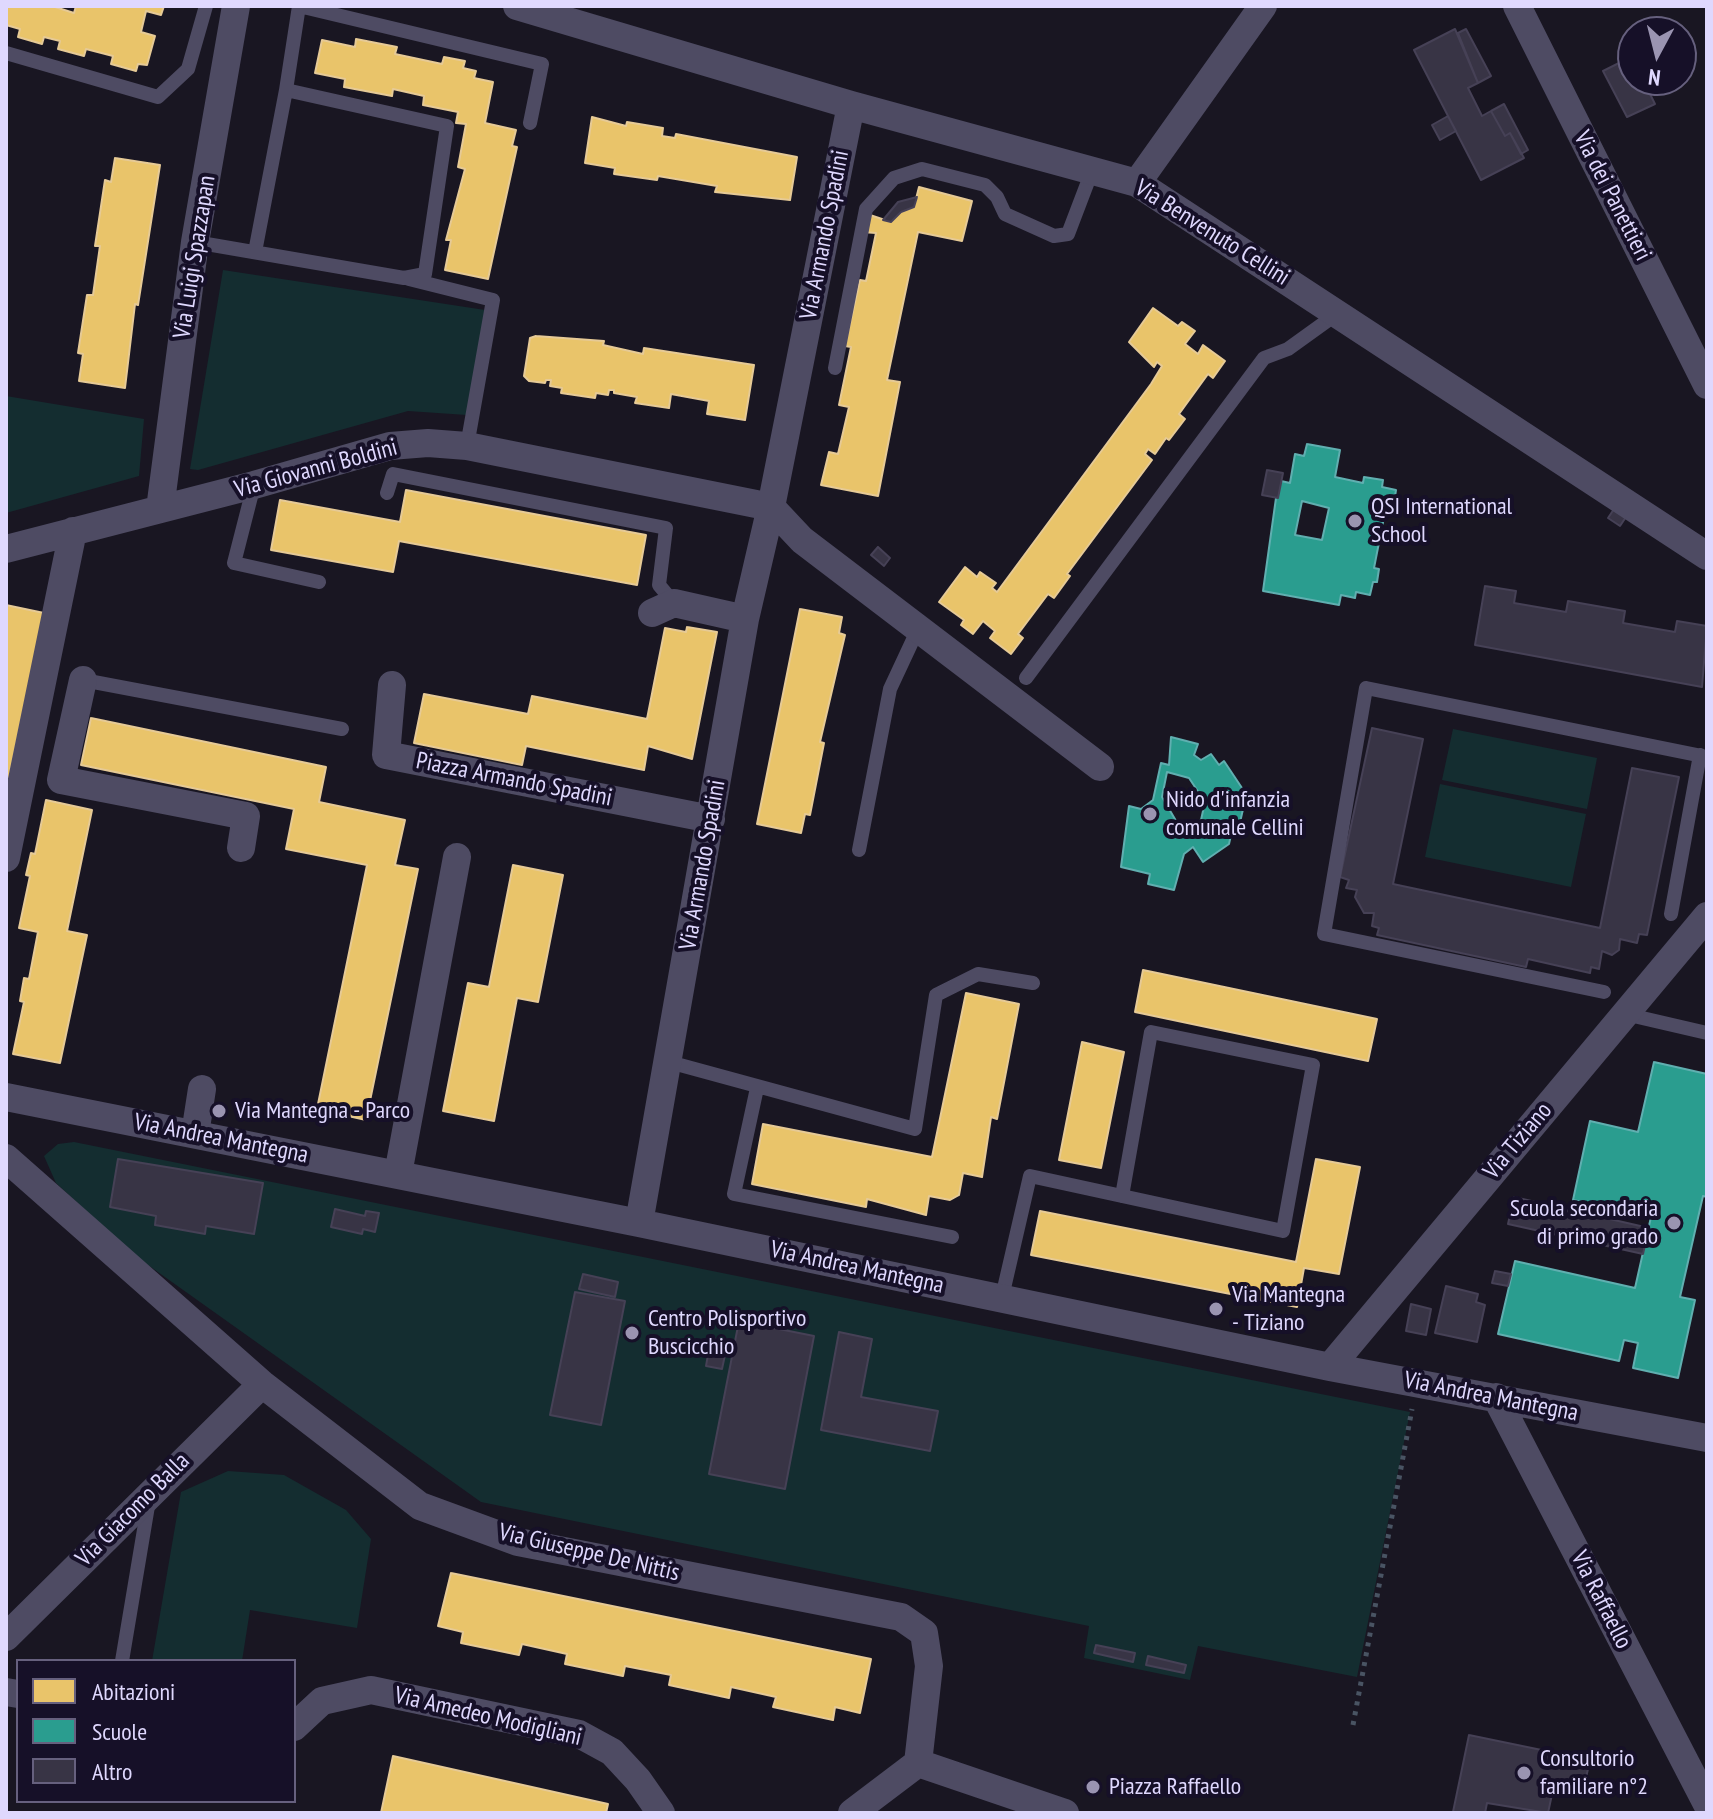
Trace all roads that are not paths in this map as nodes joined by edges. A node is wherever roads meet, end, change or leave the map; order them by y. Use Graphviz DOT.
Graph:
graph roads {
  1 [pos="206,6"];
  2 [pos="236,6"];
  3 [pos="517,6"];
  4 [pos="1263,6"];
  5 [pos="1517,6"];
  6 [pos="6,53"];
  7 [pos="286,90"];
  8 [pos="851,105"];
  9 [pos="530,123"];
  10 [pos="1092,171"];
  11 [pos="1137,183"];
  12 [pos="195,242"];
  13 [pos="255,252"];
  14 [pos="404,278"];
  15 [pos="1338,313"];
  16 [pos="835,368"];
  17 [pos="1707,385"];
  18 [pos="467,446"];
  19 [pos="254,485"];
  20 [pos="387,493"];
  21 [pos="771,507"];
  22 [pos="160,509"];
  23 [pos="73,531"];
  24 [pos="6,549"];
  25 [pos="1707,556"];
  26 [pos="319,582"];
  27 [pos="663,608"];
  28 [pos="745,619"];
  29 [pos="918,629"];
  30 [pos="1026,678"];
  31 [pos="83,680"];
  32 [pos="392,685"];
  33 [pos="342,729"];
  34 [pos="1704,756"];
  35 [pos="1100,767"];
  36 [pos="11,807"];
  37 [pos="711,819"];
  38 [pos="241,848"];
  39 [pos="859,850"];
  40 [pos="457,857"];
  41 [pos="6,858"];
  42 [pos="1671,914"];
  43 [pos="1707,916"];
  44 [pos="1033,983"];
  45 [pos="1604,992"];
  46 [pos="1625,1014"];
  47 [pos="1707,1033"];
  48 [pos="669,1062"];
  49 [pos="757,1088"];
  50 [pos="202,1089"];
  51 [pos="6,1097"];
  52 [pos="195,1134"];
  53 [pos="6,1158"];
  54 [pos="398,1174"];
  55 [pos="1122,1196"];
  56 [pos="639,1223"];
  57 [pos="952,1237"];
  58 [pos="1002,1297"];
  59 [pos="1330,1367"];
  60 [pos="262,1384"];
  61 [pos="1496,1397"];
  62 [pos="1707,1438"];
  63 [pos="150,1492"];
  64 [pos="6,1637"];
  65 [pos="122,1659"];
  66 [pos="296,1725"];
  67 [pos="918,1763"];
  68 [pos="1707,1804"];
  69 [pos="1034,1808"];
  70 [pos="661,1813"];
  71 [pos="852,1813"];
  72 [pos="1065,1813"];
  1 -- 6 [label="lane"];
  2 -- 12 [label="street, Via Luigi Spazzapan"];
  3 -- 8 [label="street, Via Benvenuto Cellini"];
  4 -- 11 [label="street"];
  5 -- 17 [label="street, Via dei Panettieri"];
  7 -- 9 [label="lane"];
  7 -- 13 [label="lane"];
  7 -- 14 [label="lane"];
  8 -- 10 [label="street, Via Benvenuto Cellini"];
  8 -- 21 [label="street, Via Armando Spadini"];
  10 -- 11 [label="street, Via Benvenuto Cellini"];
  10 -- 16 [label="lane"];
  11 -- 15 [label="street, Via Benvenuto Cellini"];
  12 -- 13 [label="lane"];
  12 -- 22 [label="street, Via Luigi Spazzapan"];
  13 -- 14 [label="lane"];
  14 -- 18 [label="lane"];
  15 -- 25 [label="street, Via Benvenuto Cellini"];
  15 -- 30 [label="lane"];
  18 -- 19 [label="street, Via Giovanni Boldini"];
  18 -- 21 [label="street, Via Giovanni Boldini"];
  19 -- 22 [label="street, Via Giovanni Boldini"];
  19 -- 26 [label="lane"];
  20 -- 27 [label="lane"];
  21 -- 28 [label="street, Via Armando Spadini"];
  21 -- 29 [label="street"];
  22 -- 23 [label="street, Via Giovanni Boldini"];
  23 -- 24 [label="street, Via Giovanni Boldini"];
  23 -- 36 [label="street"];
  27 -- 28 [label="street"];
  28 -- 37 [label="street, Via Armando Spadini"];
  29 -- 35 [label="street"];
  29 -- 39 [label="lane"];
  31 -- 33 [label="lane"];
  31 -- 38 [label="street"];
  32 -- 37 [label="street, Piazza Armando Spadini"];
  34 -- 42 [label="lane"];
  34 -- 45 [label="lane"];
  36 -- 41 [label="street"];
  37 -- 48 [label="street, Via Armando Spadini"];
  40 -- 54 [label="street"];
  43 -- 46 [label="street, Via Tiziano"];
  44 -- 49 [label="lane"];
  46 -- 47 [label="lane"];
  46 -- 59 [label="street, Via Tiziano"];
  48 -- 49 [label="lane"];
  48 -- 56 [label="street, Via Armando Spadini"];
  49 -- 57 [label="lane"];
  50 -- 52 [label="street"];
  51 -- 52 [label="street, Via Andrea Mantegna"];
  52 -- 54 [label="street, Via Andrea Mantegna"];
  53 -- 60 [label="street, Via Giuseppe De Nittis"];
  54 -- 56 [label="street, Via Andrea Mantegna"];
  55 -- 55 [label="lane"];
  55 -- 58 [label="lane"];
  56 -- 58 [label="street, Via Andrea Mantegna"];
  58 -- 59 [label="street, Via Andrea Mantegna"];
  59 -- 61 [label="street, Via Andrea Mantegna"];
  60 -- 63 [label="street, Via Giacomo Balla"];
  60 -- 67 [label="street, Via Giuseppe De Nittis"];
  61 -- 62 [label="street, Via Andrea Mantegna"];
  61 -- 68 [label="street, Via Raffaello"];
  63 -- 64 [label="street, Via Giacomo Balla"];
  63 -- 65 [label="lane"];
  66 -- 70 [label="street, Via Amedeo Modigliani"];
  67 -- 69 [label="street"];
  67 -- 71 [label="street"];
  69 -- 72 [label="street"];
}
